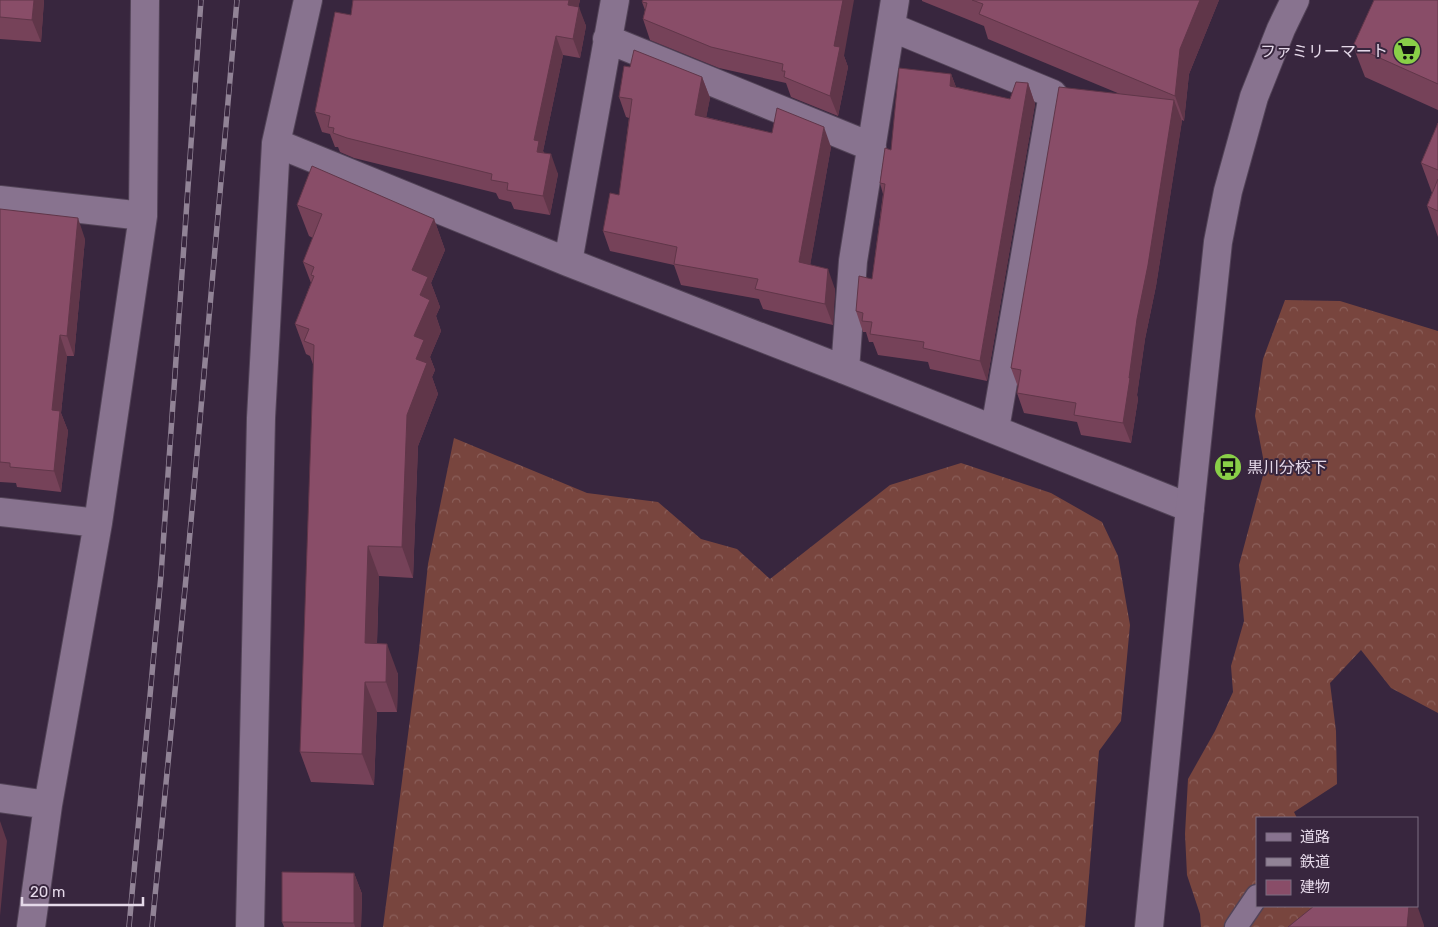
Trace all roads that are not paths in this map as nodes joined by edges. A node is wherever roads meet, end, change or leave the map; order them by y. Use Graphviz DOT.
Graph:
graph roads {
  1 [pos="145,0"];
  2 [pos="308,0"];
  3 [pos="615,0"];
  4 [pos="895,0"];
  5 [pos="1295,0"];
  6 [pos="891,27"];
  7 [pos="607,39"];
  8 [pos="276,143"];
  9 [pos="872,147"];
  10 [pos="0,200"];
  11 [pos="143,216"];
  12 [pos="568,262"];
  13 [pos="845,370"];
  14 [pos="995,429"];
  15 [pos="1190,508"];
  16 [pos="0,512"];
  17 [pos="98,523"];
  18 [pos="0,798"];
  19 [pos="48,805"];
  20 [pos="1256,897"];
  21 [pos="31,927"];
  22 [pos="250,927"];
  23 [pos="1149,927"];
  24 [pos="1236,927"];
  1 -- 11 [label="street"];
  2 -- 8 [label="street"];
  3 -- 7 [label="street"];
  4 -- 6 [label="street"];
  5 -- 15 [label="street"];
  6 -- 9 [label="street"];
  6 -- 14 [label="street"];
  7 -- 9 [label="street"];
  7 -- 12 [label="street"];
  8 -- 12 [label="street"];
  8 -- 22 [label="street"];
  9 -- 13 [label="street"];
  10 -- 11 [label="street"];
  11 -- 17 [label="street"];
  12 -- 13 [label="street"];
  13 -- 14 [label="street"];
  14 -- 15 [label="street"];
  15 -- 23 [label="street"];
  16 -- 17 [label="street"];
  17 -- 19 [label="street"];
  18 -- 19 [label="street"];
  19 -- 21 [label="street"];
  20 -- 24 [label="lane"];
}
